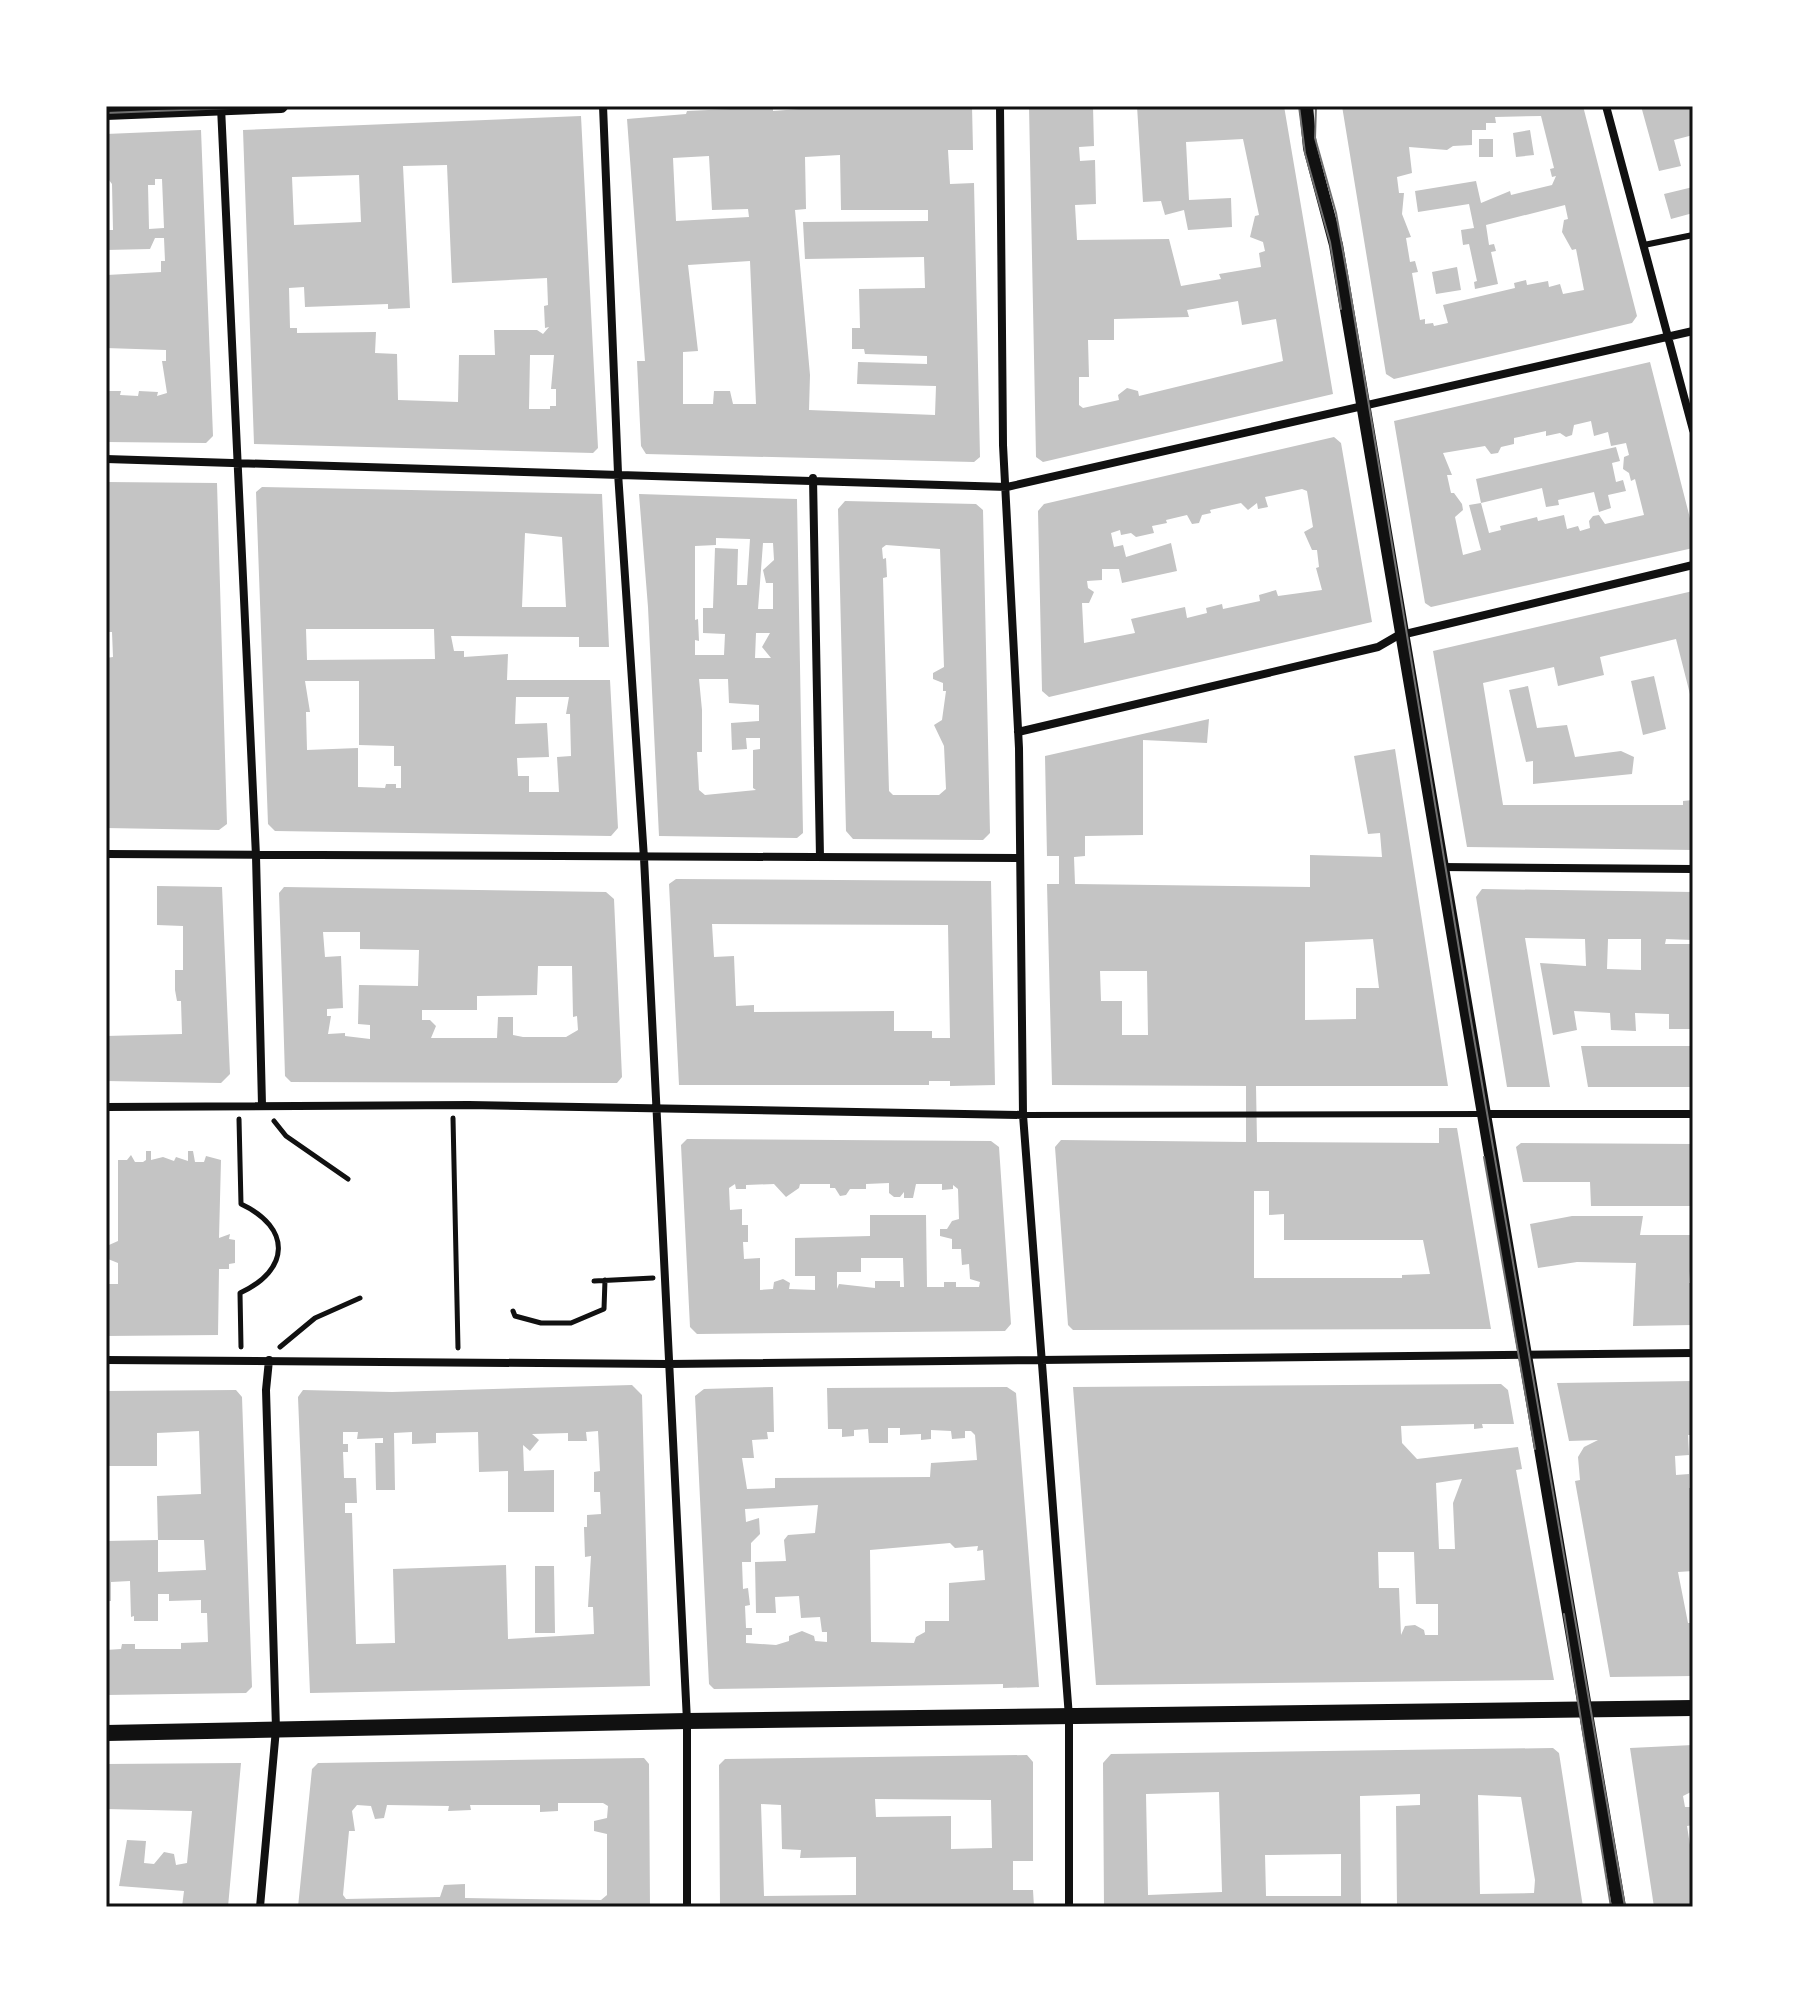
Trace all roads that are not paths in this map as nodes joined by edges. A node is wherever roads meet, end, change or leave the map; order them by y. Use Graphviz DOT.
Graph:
graph roads {
  1 [pos="281,106"];
  2 [pos="603,106"];
  3 [pos="1000,106"];
  4 [pos="1306,106"];
  5 [pos="1606,106"];
  6 [pos="221,107"];
  7 [pos="106,113"];
  8 [pos="1693,235"];
  9 [pos="1644,245"];
  10 [pos="1693,331"];
  11 [pos="1669,338"];
  12 [pos="1363,408"];
  13 [pos="1693,430"];
  14 [pos="106,459"];
  15 [pos="235,461"];
  16 [pos="618,473"];
  17 [pos="813,478"];
  18 [pos="1007,487"];
  19 [pos="1693,565"];
  20 [pos="1402,635"];
  21 [pos="1018,732"];
  22 [pos="106,854"];
  23 [pos="256,856"];
  24 [pos="820,857"];
  25 [pos="644,858"];
  26 [pos="1020,858"];
  27 [pos="1441,867"];
  28 [pos="1693,869"];
  29 [pos="262,1105"];
  30 [pos="106,1107"];
  31 [pos="654,1110"];
  32 [pos="1483,1114"];
  33 [pos="1693,1114"];
  34 [pos="1023,1115"];
  35 [pos="1693,1353"];
  36 [pos="1525,1354"];
  37 [pos="1044,1358"];
  38 [pos="106,1360"];
  39 [pos="269,1360"];
  40 [pos="668,1364"];
  41 [pos="1693,1708"];
  42 [pos="1587,1709"];
  43 [pos="1069,1717"];
  44 [pos="687,1721"];
  45 [pos="276,1729"];
  46 [pos="106,1733"];
  47 [pos="260,1907"];
  48 [pos="687,1907"];
  49 [pos="1069,1907"];
  50 [pos="1619,1907"];
  1 -- 6 [label="street"];
  2 -- 16 [label="street"];
  3 -- 18 [label="street"];
  4 -- 12 [label="street"];
  5 -- 9 [label="street"];
  6 -- 7 [label="street"];
  6 -- 15 [label="street"];
  8 -- 9 [label="lane"];
  9 -- 11 [label="street"];
  10 -- 11 [label="street"];
  11 -- 12 [label="street"];
  11 -- 13 [label="street"];
  12 -- 18 [label="street"];
  12 -- 20 [label="street"];
  14 -- 15 [label="street"];
  15 -- 16 [label="street"];
  15 -- 23 [label="street"];
  16 -- 17 [label="street"];
  16 -- 25 [label="street"];
  17 -- 18 [label="street"];
  17 -- 24 [label="street"];
  18 -- 21 [label="street"];
  19 -- 20 [label="street"];
  20 -- 21 [label="street"];
  20 -- 27 [label="street"];
  21 -- 26 [label="street"];
  22 -- 23 [label="street"];
  23 -- 25 [label="street"];
  23 -- 29 [label="street"];
  24 -- 25 [label="street"];
  24 -- 26 [label="street"];
  25 -- 31 [label="street"];
  26 -- 34 [label="street"];
  27 -- 28 [label="street"];
  27 -- 32 [label="street"];
  29 -- 30 [label="street"];
  29 -- 31 [label="street"];
  31 -- 34 [label="street"];
  31 -- 40 [label="street"];
  32 -- 33 [label="street"];
  32 -- 34 [label="lane"];
  32 -- 36 [label="street"];
  34 -- 37 [label="street"];
  35 -- 36 [label="street"];
  36 -- 37 [label="street"];
  36 -- 42 [label="street"];
  37 -- 40 [label="street"];
  37 -- 43 [label="street"];
  38 -- 39 [label="street"];
  39 -- 40 [label="street"];
  39 -- 45 [label="street"];
  40 -- 44 [label="street"];
  41 -- 42 [label="main road"];
  42 -- 43 [label="main road"];
  42 -- 50 [label="street"];
  43 -- 44 [label="main road"];
  43 -- 49 [label="street"];
  44 -- 45 [label="main road"];
  44 -- 48 [label="street"];
  45 -- 46 [label="main road"];
  45 -- 47 [label="street"];
}
